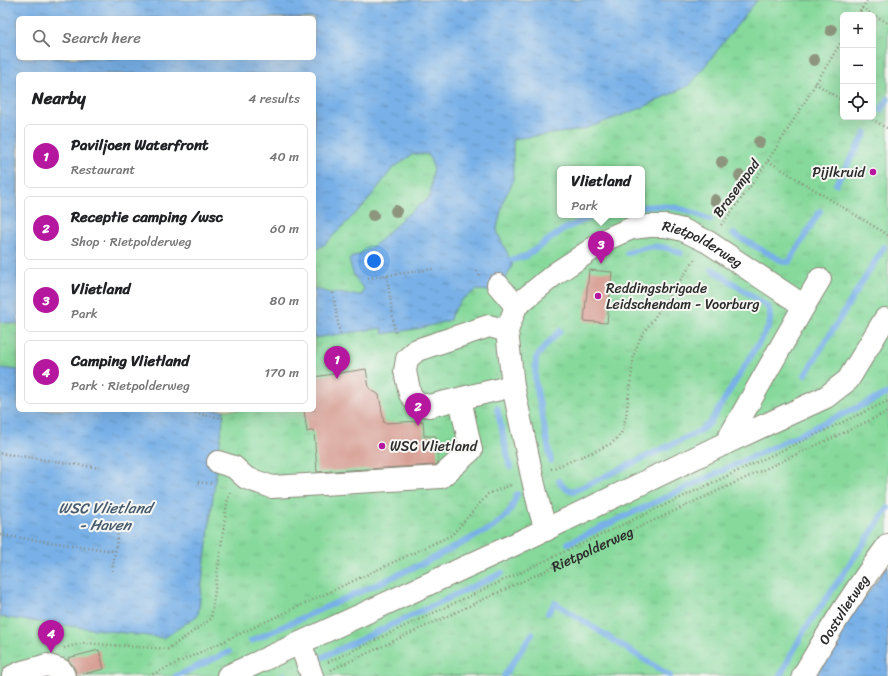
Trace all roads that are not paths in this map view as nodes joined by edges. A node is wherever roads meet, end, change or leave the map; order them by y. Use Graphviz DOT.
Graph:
graph roads {
  1 [pos="820,279"];
  2 [pos="498,285"];
  3 [pos="516,306"];
  4 [pos="804,306"];
  5 [pos="883,330"];
  6 [pos="507,331"];
  7 [pos="513,386"];
  8 [pos="460,399"];
  9 [pos="726,443"];
  10 [pos="218,462"];
  11 [pos="546,530"];
  12 [pos="888,545"];
  13 [pos="300,643"];
  14 [pos="0,669"];
  15 [pos="55,670"];
  16 [pos="316,673"];
  17 [pos="17,674"];
  18 [pos="228,676"];
  19 [pos="803,676"];
  1 -- 4 [label="street"];
  2 -- 3 [label="street"];
  3 -- 4 [label="street, Rietpolderweg"];
  3 -- 6 [label="street"];
  4 -- 9 [label="street"];
  5 -- 9 [label="street"];
  6 -- 7 [label="street"];
  6 -- 8 [label="street"];
  7 -- 8 [label="street"];
  7 -- 11 [label="street"];
  8 -- 10 [label="street"];
  9 -- 11 [label="street"];
  11 -- 13 [label="street"];
  12 -- 19 [label="street, Oostvlietweg"];
  13 -- 16 [label="street"];
  13 -- 18 [label="street"];
  14 -- 17 [label="street"];
  15 -- 17 [label="street"];
}
